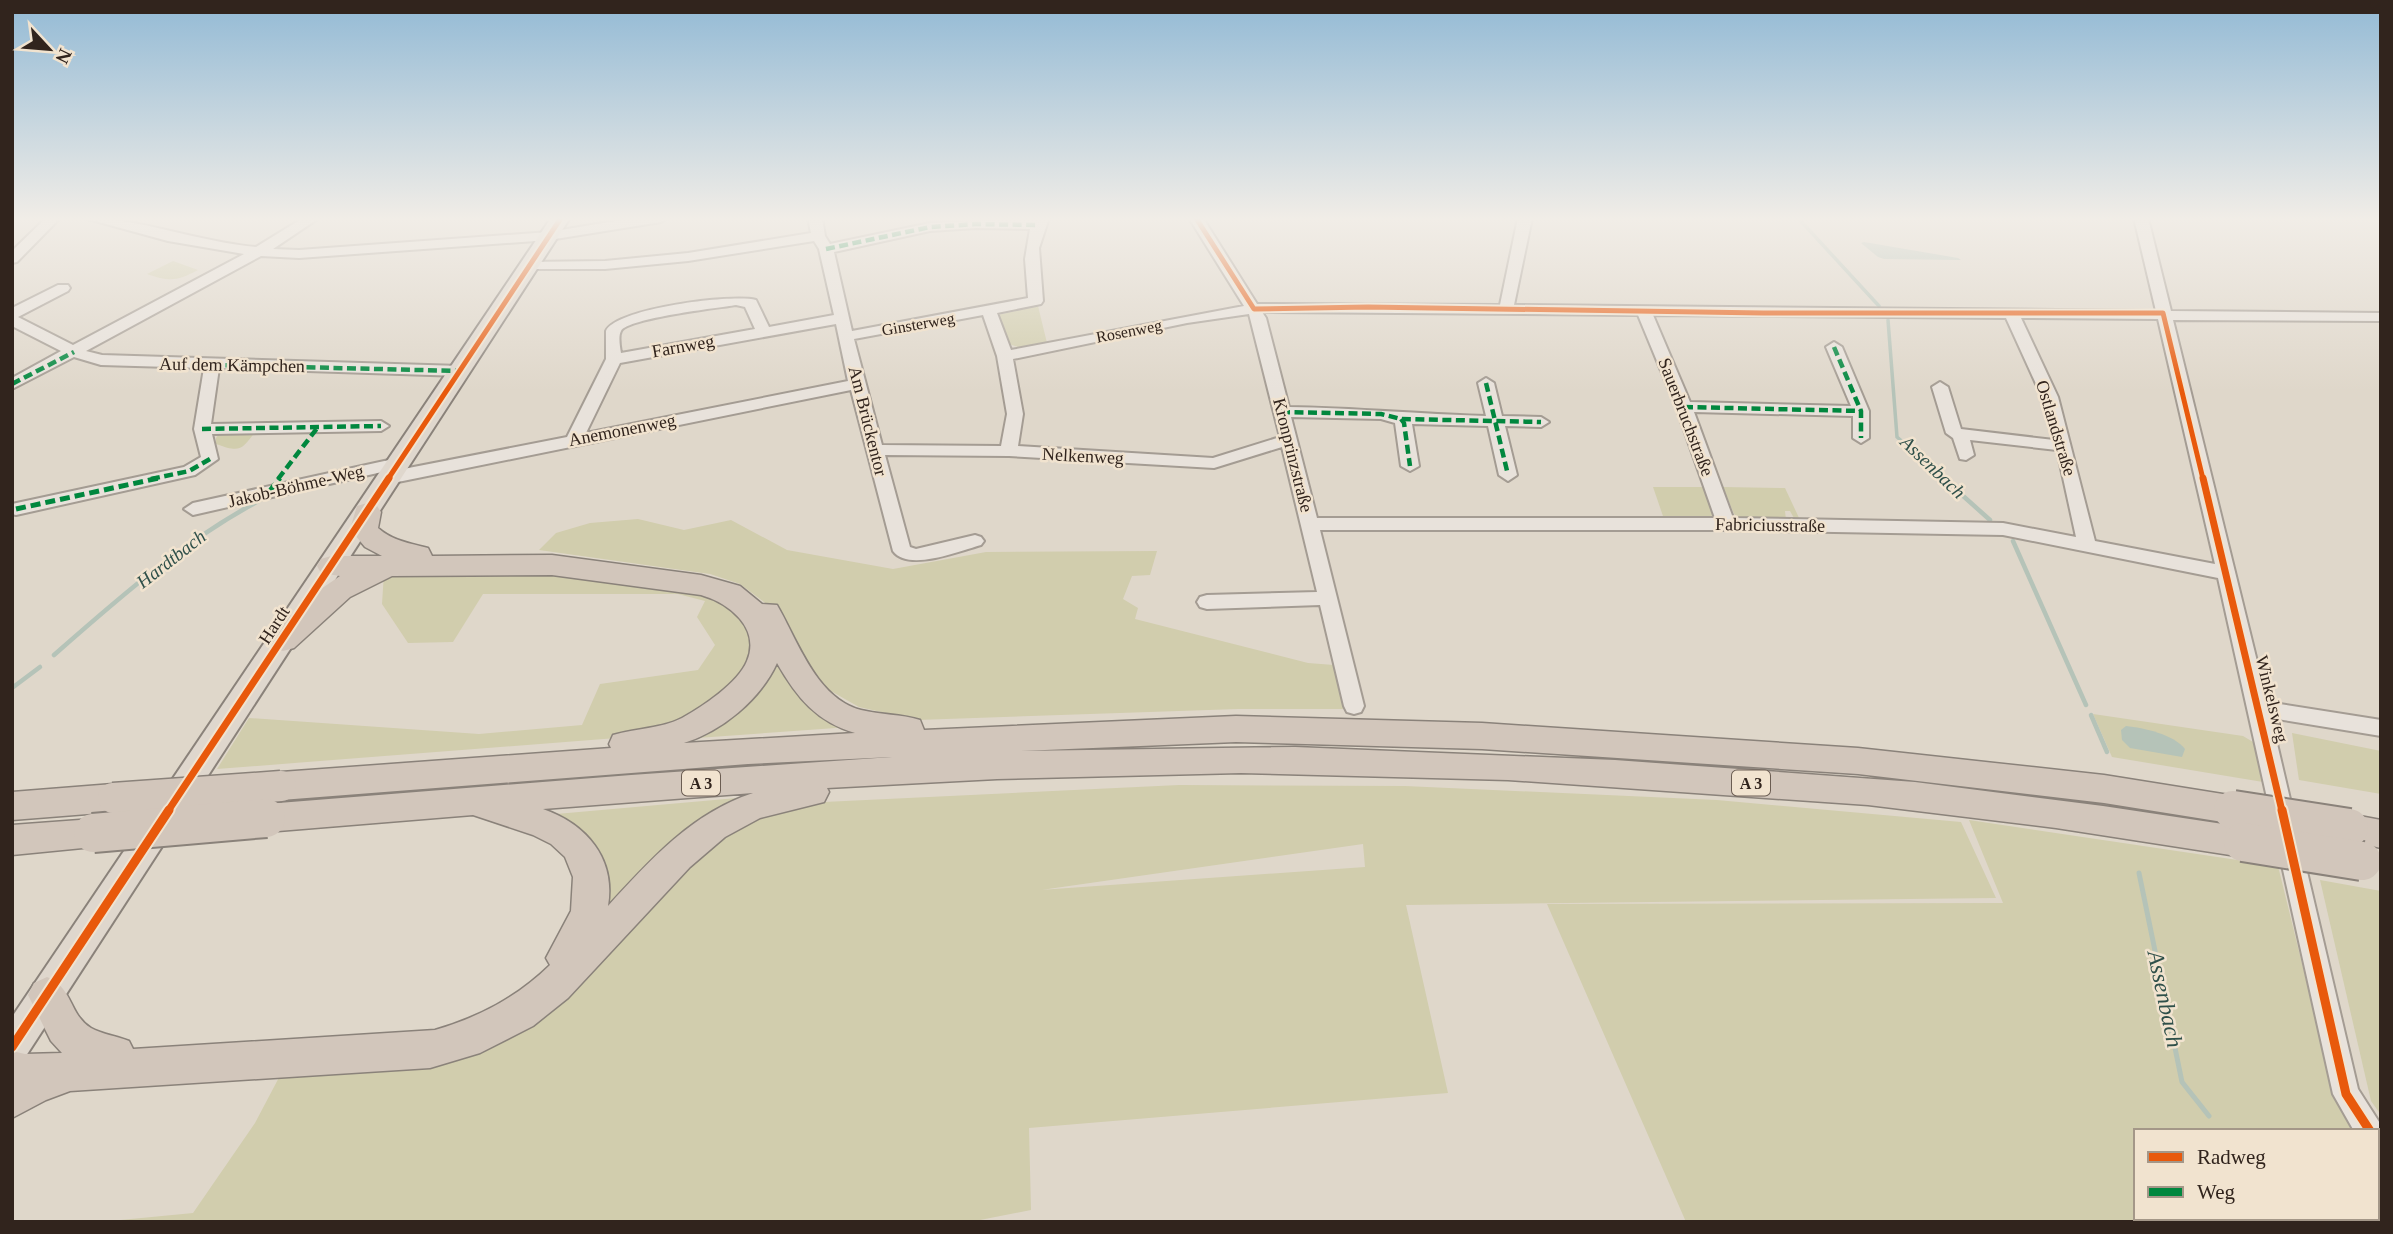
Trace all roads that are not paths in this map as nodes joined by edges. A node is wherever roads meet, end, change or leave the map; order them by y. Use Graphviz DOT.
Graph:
graph roads {
  1 [pos="215,276"];
  2 [pos="523,276"];
  3 [pos="831,276"];
  4 [pos="1032,276"];
  5 [pos="1233,276"];
  6 [pos="1513,276"];
  7 [pos="2154,276"];
  8 [pos="63,288"];
  9 [pos="1254,309"];
  10 [pos="1506,309"];
  11 [pos="989,312"];
  12 [pos="1644,312"];
  13 [pos="2163,313"];
  14 [pos="12,314"];
  15 [pos="2012,314"];
  16 [pos="2381,317"];
  17 [pos="842,318"];
  18 [pos="12,320"];
  19 [pos="763,331"];
  20 [pos="848,336"];
  21 [pos="1834,347"];
  22 [pos="74,352"];
  23 [pos="1005,356"];
  24 [pos="614,359"];
  25 [pos="212,365"];
  26 [pos="461,371"];
  27 [pos="1486,383"];
  28 [pos="12,384"];
  29 [pos="857,384"];
  30 [pos="1940,387"];
  31 [pos="1684,407"];
  32 [pos="1860,411"];
  33 [pos="1281,412"];
  34 [pos="1401,419"];
  35 [pos="1495,421"];
  36 [pos="1541,422"];
  37 [pos="381,426"];
  38 [pos="202,429"];
  39 [pos="1960,434"];
  40 [pos="1861,438"];
  41 [pos="574,440"];
  42 [pos="1287,440"];
  43 [pos="2064,446"];
  44 [pos="875,450"];
  45 [pos="1009,451"];
  46 [pos="1965,455"];
  47 [pos="1410,466"];
  48 [pos="393,470"];
  49 [pos="1508,475"];
  50 [pos="16,509"];
  51 [pos="193,509"];
  52 [pos="367,512"];
  53 [pos="1311,524"];
  54 [pos="1726,524"];
  55 [pos="975,541"];
  56 [pos="2087,546"];
  57 [pos="429,557"];
  58 [pos="334,562"];
  59 [pos="399,565"];
  60 [pos="2226,573"];
  61 [pos="1325,598"];
  62 [pos="1207,602"];
  63 [pos="283,640"];
  64 [pos="1354,706"];
  65 [pos="2258,708"];
  66 [pos="2381,728"];
  67 [pos="1384,747"];
  68 [pos="936,755"];
  69 [pos="483,786"];
  70 [pos="12,806"];
  71 [pos="12,839"];
  72 [pos="2368,847"];
  73 [pos="47,995"];
  74 [pos="12,1047"];
  75 [pos="115,1054"];
  76 [pos="12,1064"];
  77 [pos="12,1070"];
  78 [pos="79,1072"];
  79 [pos="12,1098"];
  80 [pos="2369,1129"];
  1 -- 22 [label="street"];
  2 -- 26 [label="main road, Hardt"];
  3 -- 17 [label="street, Am Brückentor"];
  4 -- 11 [label="street, Ginsterweg"];
  5 -- 9 [label="street, Kronprinzstraße"];
  6 -- 10 [label="street"];
  7 -- 13 [label="street, Winkelsweg"];
  8 -- 14 [label="street"];
  9 -- 10 [label="street, Rosenweg"];
  9 -- 23 [label="street, Rosenweg"];
  9 -- 33 [label="street, Kronprinzstraße"];
  10 -- 12 [label="street, Rosenweg"];
  11 -- 20 [label="street, Ginsterweg"];
  11 -- 23 [label="street"];
  12 -- 15 [label="street, Rosenweg"];
  12 -- 31 [label="street, Sauerbruchstraße"];
  13 -- 15 [label="street, Rosenweg"];
  13 -- 16 [label="street"];
  13 -- 60 [label="street, Winkelsweg"];
  15 -- 43 [label="street, Ostlandstraße"];
  17 -- 19 [label="street, Farnweg"];
  17 -- 20 [label="street, Am Brückentor"];
  18 -- 22 [label="street, Auf dem Kämpchen"];
  19 -- 24 [label="street, Farnweg"];
  19 -- 24 [label="street"];
  20 -- 29 [label="street, Am Brückentor"];
  21 -- 32 [label="street"];
  22 -- 25 [label="street, Auf dem Kämpchen"];
  22 -- 28 [label="street"];
  23 -- 45 [label="street"];
  24 -- 41 [label="street"];
  25 -- 26 [label="street, Auf dem Kämpchen"];
  25 -- 38 [label="street"];
  26 -- 48 [label="main road, Hardt"];
  27 -- 35 [label="street"];
  29 -- 41 [label="street, Anemonenweg"];
  29 -- 44 [label="street, Am Brückentor"];
  30 -- 39 [label="street"];
  31 -- 32 [label="street"];
  31 -- 54 [label="street, Sauerbruchstraße"];
  32 -- 40 [label="street"];
  33 -- 34 [label="street"];
  33 -- 42 [label="street, Kronprinzstraße"];
  34 -- 35 [label="street"];
  34 -- 47 [label="street"];
  35 -- 36 [label="street"];
  35 -- 49 [label="street"];
  37 -- 38 [label="street"];
  38 -- 50 [label="street"];
  39 -- 43 [label="street"];
  39 -- 46 [label="street"];
  41 -- 48 [label="street, Anemonenweg"];
  42 -- 45 [label="street, Nelkenweg"];
  42 -- 53 [label="street, Kronprinzstraße"];
  43 -- 56 [label="street, Ostlandstraße"];
  44 -- 45 [label="street, Nelkenweg"];
  44 -- 55 [label="street, Am Brückentor"];
  48 -- 51 [label="street, Jakob-Böhme-Weg"];
  48 -- 52 [label="main road, Hardt"];
  52 -- 57 [label="highway"];
  52 -- 58 [label="main road, Hardt"];
  53 -- 54 [label="street, Fabriciusstraße"];
  53 -- 61 [label="street, Kronprinzstraße"];
  54 -- 56 [label="street, Fabriciusstraße"];
  56 -- 60 [label="street, Fabriciusstraße"];
  57 -- 58 [label="highway"];
  57 -- 68 [label="highway"];
  58 -- 59 [label="highway"];
  58 -- 63 [label="main road, Hardt"];
  59 -- 63 [label="highway"];
  59 -- 69 [label="highway"];
  60 -- 65 [label="street, Winkelsweg"];
  61 -- 62 [label="street"];
  61 -- 64 [label="street, Kronprinzstraße"];
  63 -- 73 [label="main road, Hardt"];
  65 -- 66 [label="street"];
  65 -- 80 [label="street, Winkelsweg"];
  67 -- 68 [label="highway, A 3"];
  67 -- 72 [label="highway, A 3, bridge"];
  67 -- 72 [label="highway, A 3, bridge"];
  68 -- 69 [label="highway, A 3"];
  68 -- 78 [label="highway"];
  69 -- 70 [label="highway, A 3, bridge"];
  69 -- 71 [label="highway, A 3, bridge"];
  69 -- 75 [label="highway"];
  73 -- 74 [label="main road, Hardt"];
  73 -- 75 [label="highway"];
  75 -- 76 [label="highway"];
  77 -- 78 [label="highway"];
  78 -- 79 [label="highway"];
}
